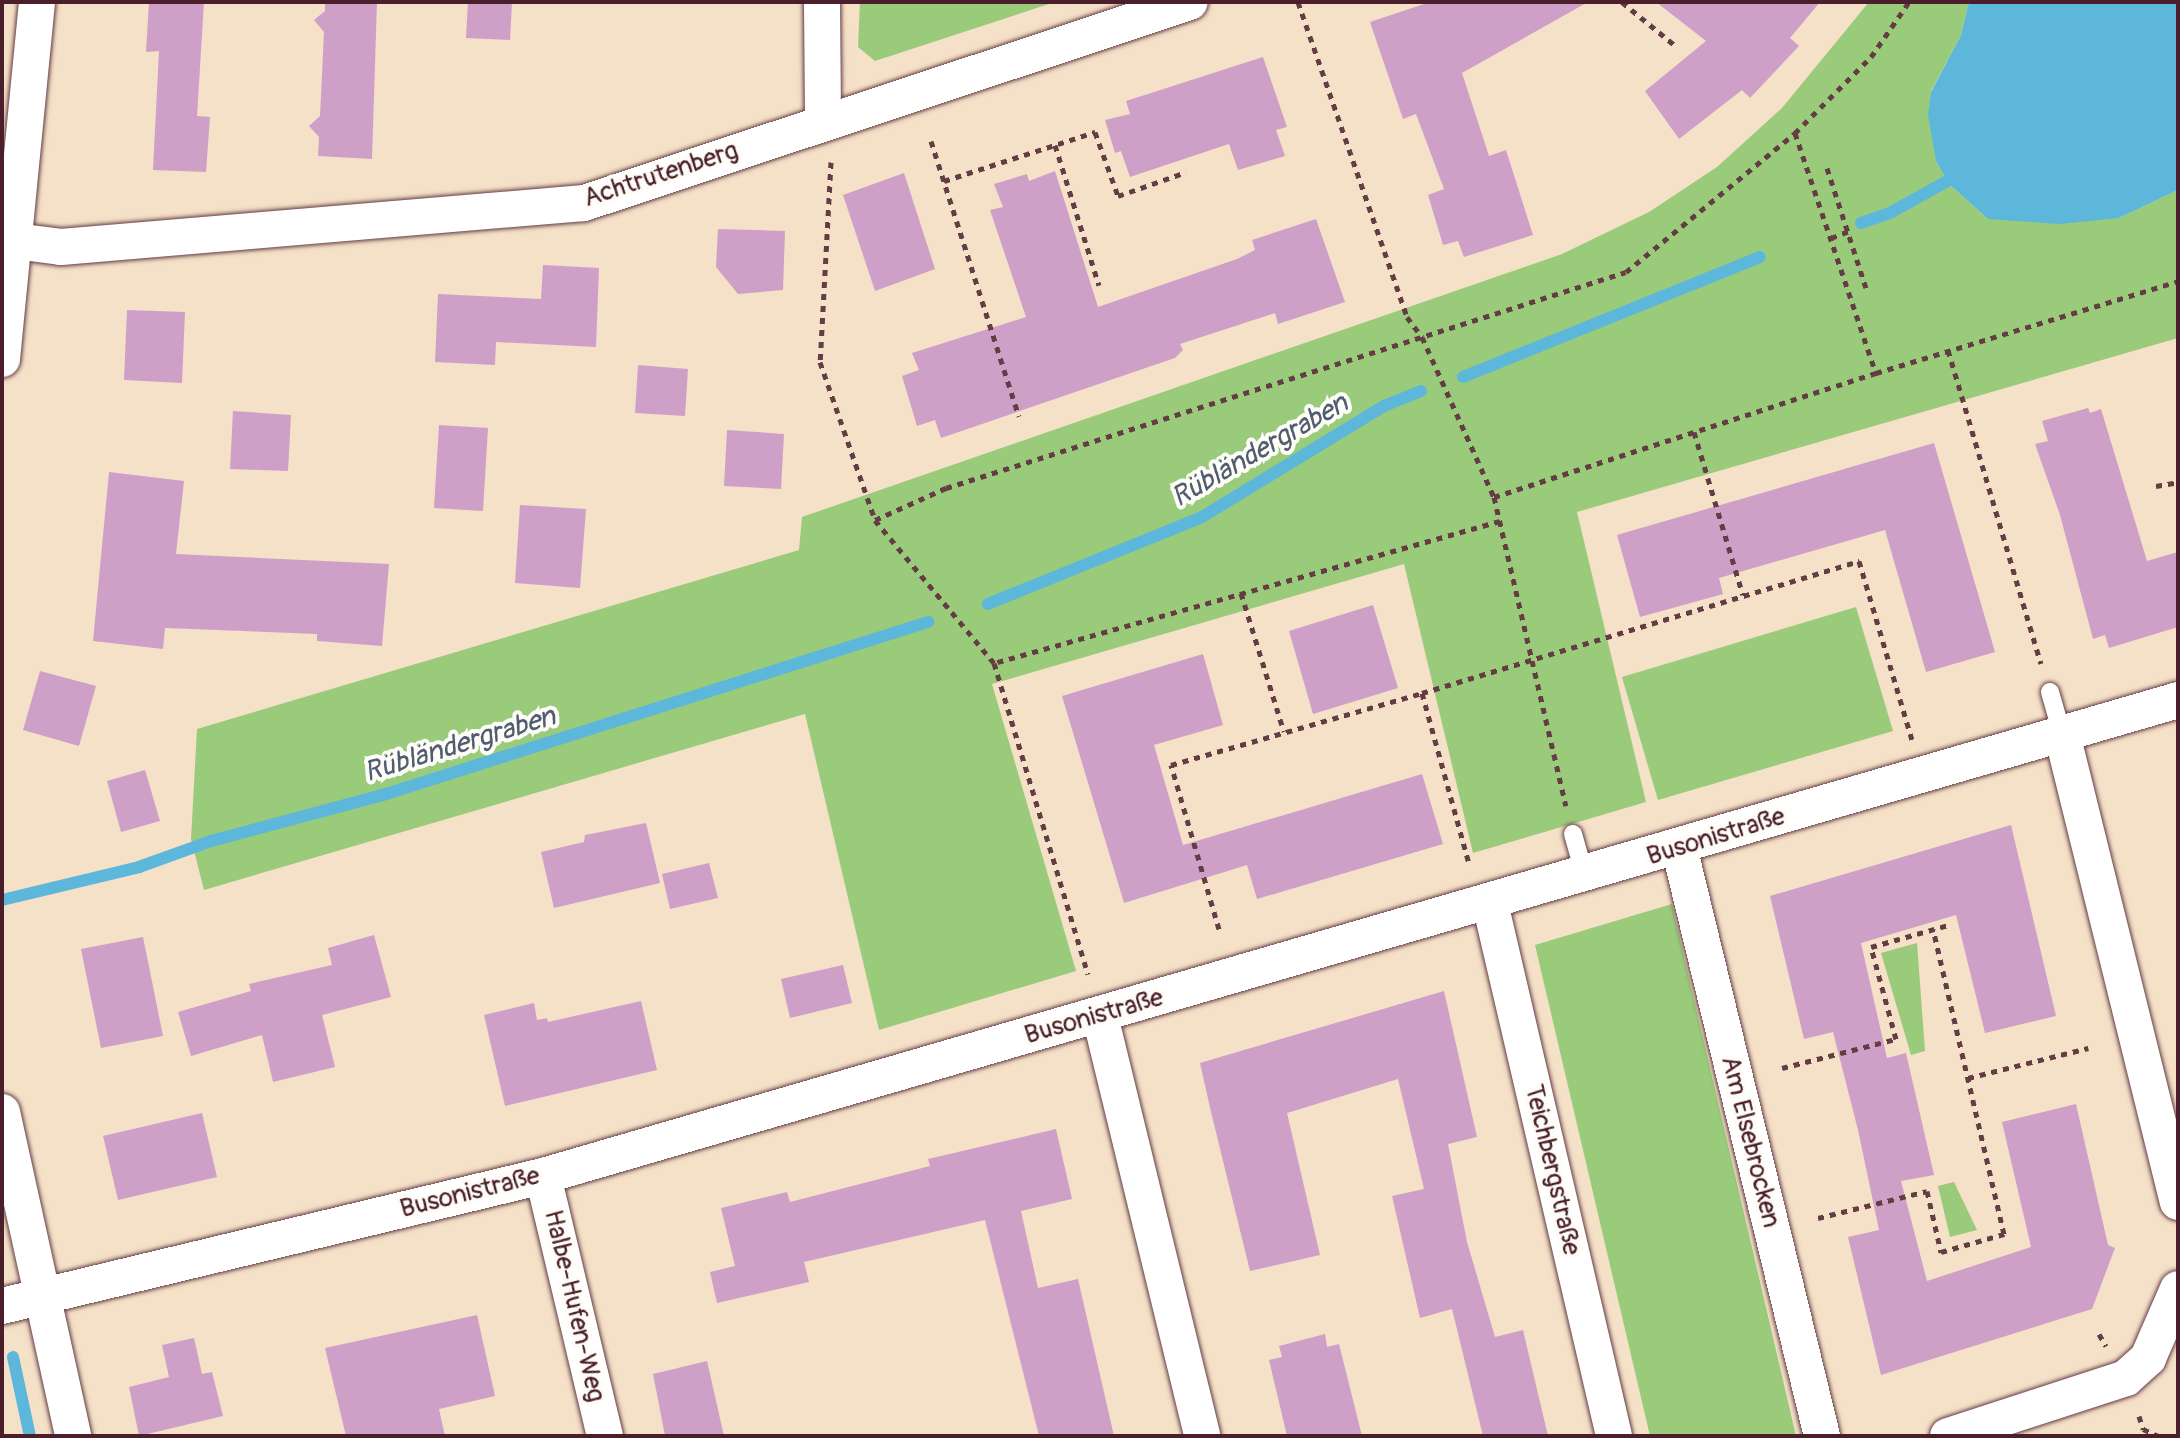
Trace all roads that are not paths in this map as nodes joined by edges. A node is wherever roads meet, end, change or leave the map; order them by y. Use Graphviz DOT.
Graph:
graph roads {
  1 [pos="37,2"];
  2 [pos="822,2"];
  3 [pos="1190,2"];
  4 [pos="823,121"];
  5 [pos="15,241"];
  6 [pos="2,359"];
  7 [pos="2050,692"];
  8 [pos="2178,700"];
  9 [pos="2062,734"];
  10 [pos="1573,834"];
  11 [pos="1679,847"];
  12 [pos="1585,876"];
  13 [pos="1490,903"];
  14 [pos="1100,1016"];
  15 [pos="2,1112"];
  16 [pos="543,1176"];
  17 [pos="2178,1202"];
  18 [pos="2178,1289"];
  19 [pos="44,1298"];
  20 [pos="2,1306"];
  21 [pos="73,1436"];
  22 [pos="605,1436"];
  23 [pos="1202,1436"];
  24 [pos="1614,1436"];
  25 [pos="1822,1436"];
  26 [pos="1948,1436"];
  1 -- 5 [label="street"];
  2 -- 4 [label="street"];
  3 -- 4 [label="street, Achtrutenberg"];
  4 -- 5 [label="street, Achtrutenberg"];
  5 -- 6 [label="street"];
  7 -- 9 [label="lane"];
  8 -- 9 [label="street, Busonistraße"];
  9 -- 11 [label="street, Busonistraße"];
  9 -- 17 [label="street"];
  10 -- 12 [label="lane"];
  11 -- 12 [label="street, Busonistraße"];
  11 -- 25 [label="street, Am Elsebrocken"];
  12 -- 13 [label="street, Busonistraße"];
  13 -- 14 [label="street, Busonistraße"];
  13 -- 24 [label="street, Teichbergstraße"];
  14 -- 16 [label="street, Busonistraße"];
  14 -- 23 [label="street"];
  15 -- 19 [label="street"];
  16 -- 19 [label="street, Busonistraße"];
  16 -- 22 [label="street, Halbe-Hufen-Weg"];
  18 -- 26 [label="street"];
  19 -- 20 [label="street, Busonistraße"];
  19 -- 21 [label="street"];
}
